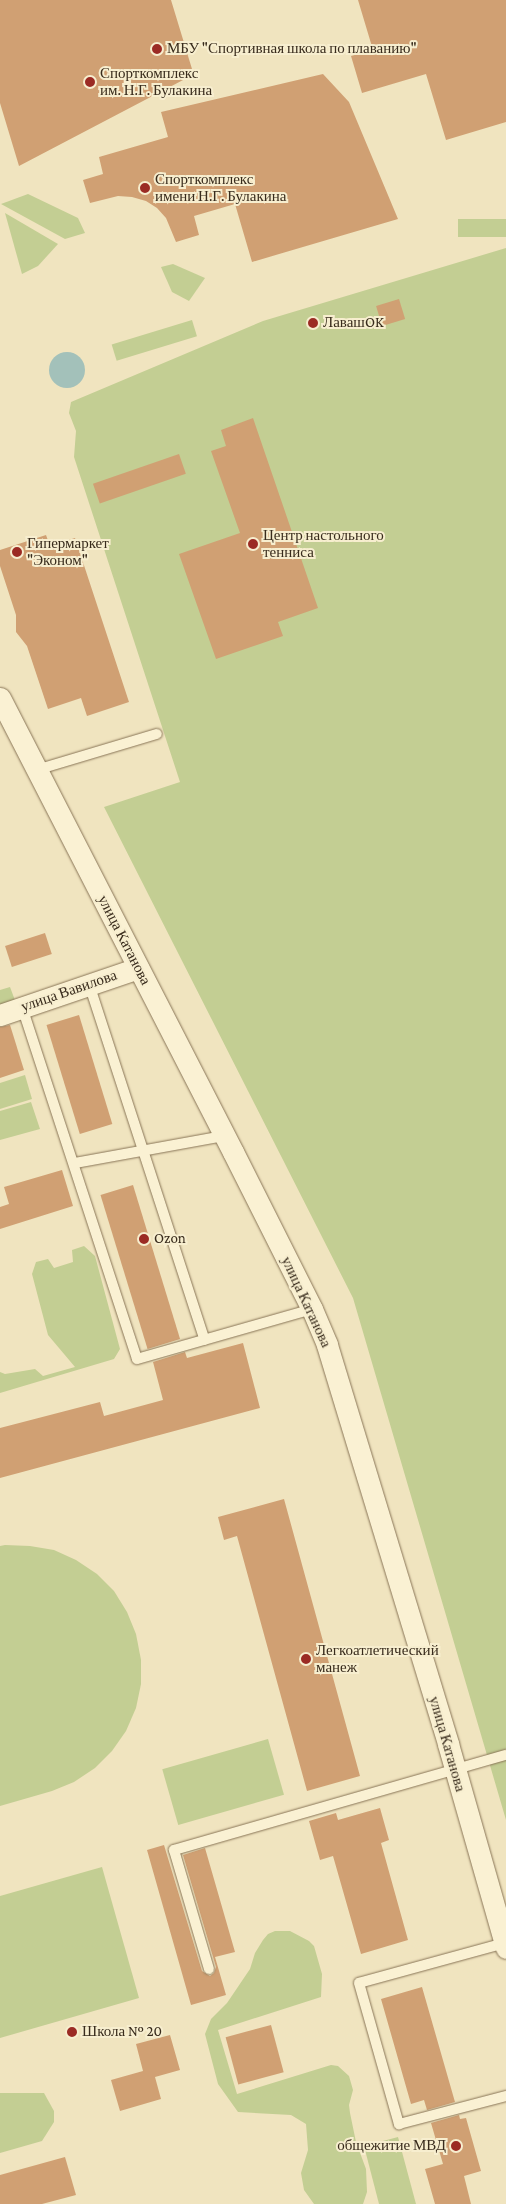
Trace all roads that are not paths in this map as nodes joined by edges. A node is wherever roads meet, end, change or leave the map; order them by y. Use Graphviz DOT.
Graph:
graph roads {
  1 [pos="0,698"];
  2 [pos="157,734"];
  3 [pos="35,770"];
  4 [pos="138,968"];
  5 [pos="89,984"];
  6 [pos="22,1007"];
  7 [pos="0,1014"];
  8 [pos="224,1136"];
  9 [pos="143,1151"];
  10 [pos="75,1164"];
  11 [pos="312,1309"];
  12 [pos="205,1340"];
  13 [pos="506,1755"];
  14 [pos="455,1771"];
  15 [pos="505,1945"];
  16 [pos="209,1969"];
  17 [pos="506,2096"];
  1 -- 3 [label="street, улица Катанова"];
  2 -- 3 [label="lane"];
  3 -- 4 [label="street, улица Катанова"];
  4 -- 5 [label="street, улица Вавилова"];
  4 -- 8 [label="street, улица Катанова"];
  5 -- 6 [label="street, улица Вавилова"];
  5 -- 9 [label="lane"];
  6 -- 7 [label="street, улица Вавилова"];
  6 -- 10 [label="lane"];
  8 -- 9 [label="lane"];
  8 -- 11 [label="street, улица Катанова"];
  9 -- 10 [label="lane"];
  9 -- 12 [label="lane"];
  10 -- 12 [label="lane"];
  11 -- 12 [label="lane"];
  11 -- 14 [label="street, улица Катанова"];
  13 -- 14 [label="lane"];
  14 -- 15 [label="street, улица Катанова"];
  14 -- 16 [label="lane"];
  15 -- 17 [label="lane"];
}
